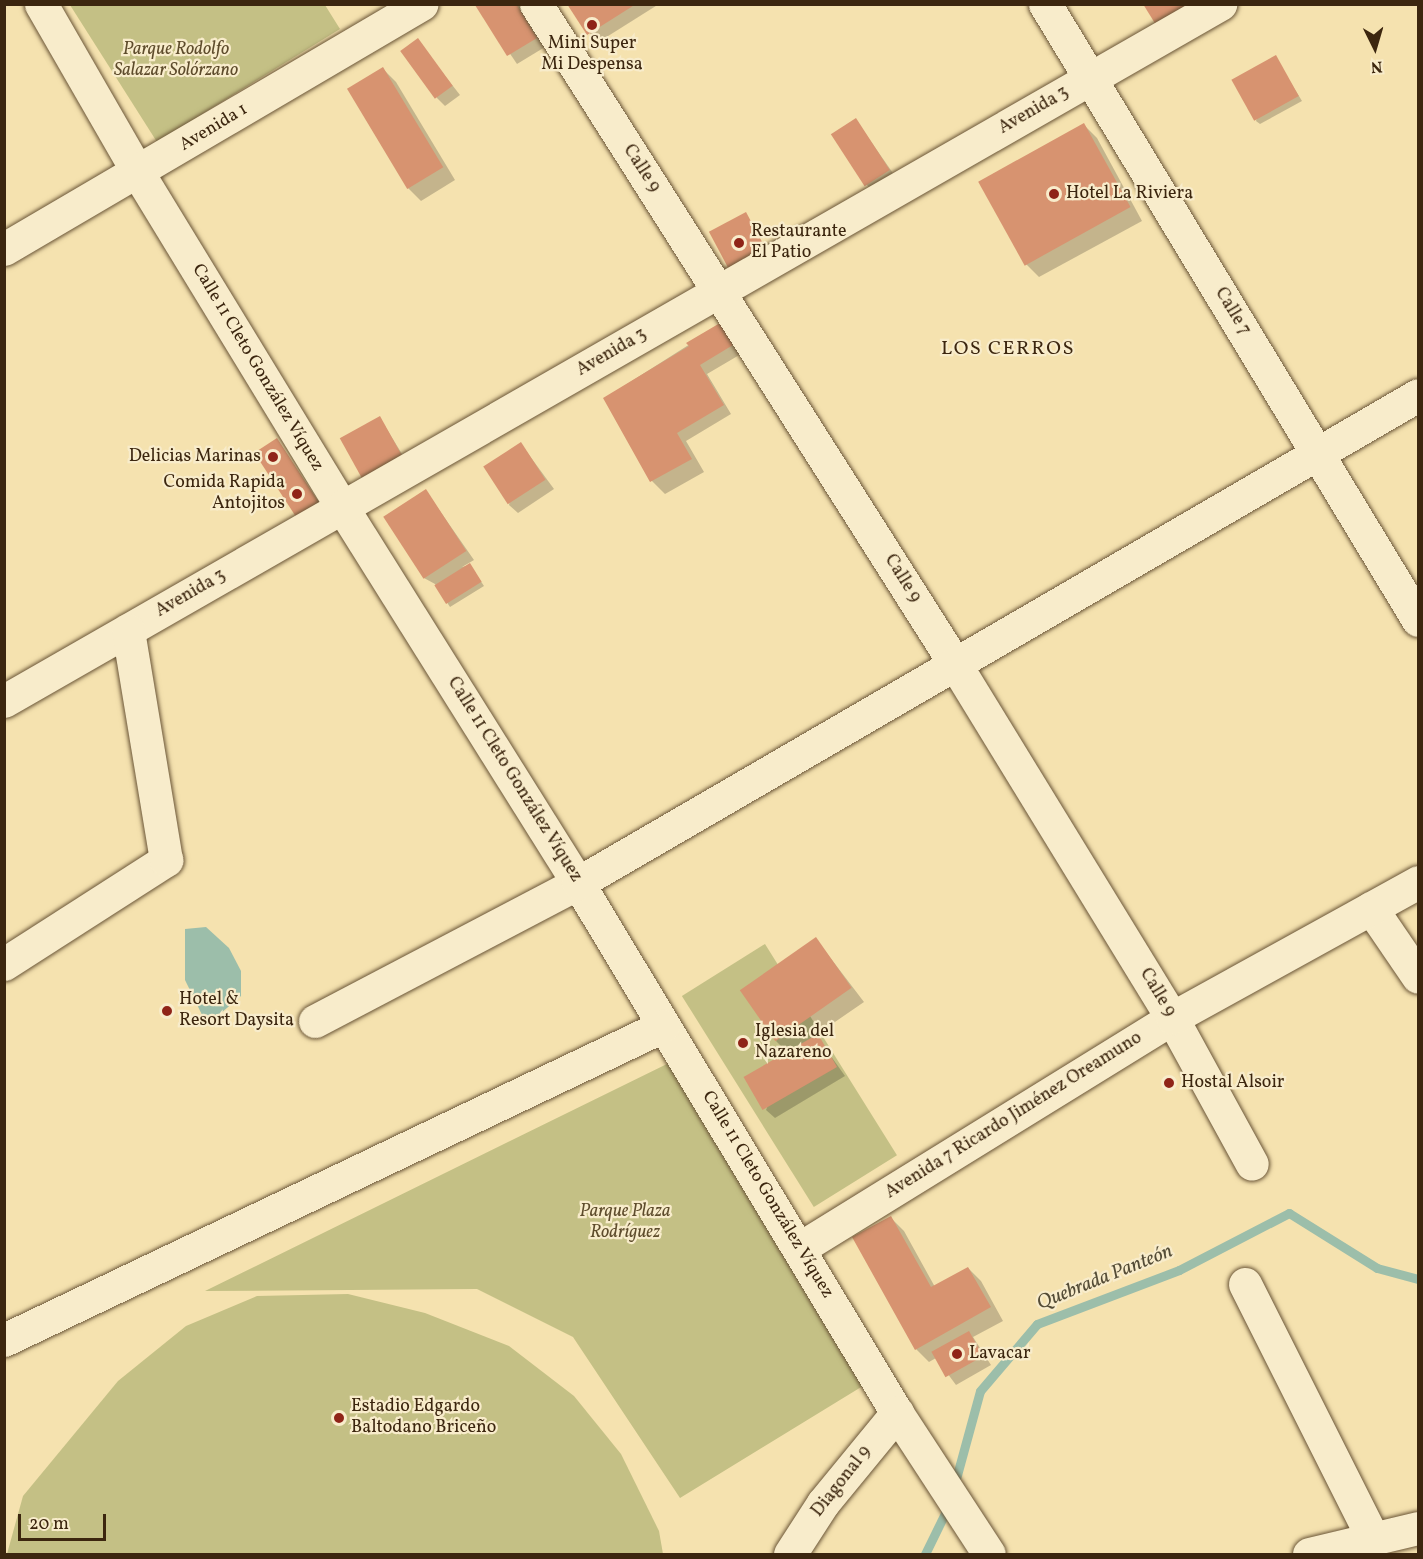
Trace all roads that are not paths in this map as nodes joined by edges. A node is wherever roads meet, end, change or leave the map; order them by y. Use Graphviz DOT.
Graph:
graph roads {
  1 [pos="41,4"];
  2 [pos="421,4"];
  3 [pos="536,4"];
  4 [pos="1045,4"];
  5 [pos="1220,4"];
  6 [pos="1091,79"];
  7 [pos="138,173"];
  8 [pos="4,249"];
  9 [pos="719,292"];
  10 [pos="1419,395"];
  11 [pos="1317,454"];
  12 [pos="342,507"];
  13 [pos="1419,620"];
  14 [pos="128,630"];
  15 [pos="955,664"];
  16 [pos="4,701"];
  17 [pos="1419,882"];
  18 [pos="578,883"];
  19 [pos="1371,908"];
  20 [pos="4,964"];
  21 [pos="1419,977"];
  22 [pos="1172,1018"];
  23 [pos="315,1021"];
  24 [pos="663,1026"];
  25 [pos="1252,1164"];
  26 [pos="800,1248"];
  27 [pos="1245,1284"];
  28 [pos="4,1340"];
  29 [pos="897,1413"];
  30 [pos="1419,1528"];
  31 [pos="1373,1538"];
  32 [pos="790,1554"];
  33 [pos="989,1554"];
  34 [pos="1309,1554"];
  1 -- 7 [label="street, Calle 11 Cleto González Víquez"];
  2 -- 7 [label="street, Avenida 1"];
  3 -- 9 [label="street, Calle 9"];
  4 -- 6 [label="street, Calle 7"];
  5 -- 6 [label="street, Avenida 3"];
  6 -- 9 [label="street, Avenida 3"];
  6 -- 11 [label="street, Calle 7"];
  7 -- 8 [label="street, Avenida 1"];
  7 -- 12 [label="street, Calle 11 Cleto González Víquez"];
  9 -- 12 [label="street, Avenida 3"];
  9 -- 15 [label="street, Calle 9"];
  10 -- 11 [label="street"];
  11 -- 13 [label="street, Calle 7"];
  11 -- 15 [label="street"];
  12 -- 14 [label="street, Avenida 3"];
  12 -- 18 [label="street, Calle 11 Cleto González Víquez"];
  14 -- 16 [label="street, Avenida 3"];
  14 -- 20 [label="street"];
  15 -- 18 [label="street"];
  15 -- 22 [label="street, Calle 9"];
  17 -- 19 [label="street, Avenida 7 Ricardo Jiménez Oreamuno"];
  18 -- 23 [label="street"];
  18 -- 24 [label="street, Calle 11 Cleto González Víquez"];
  19 -- 21 [label="street"];
  19 -- 22 [label="street, Avenida 7 Ricardo Jiménez Oreamuno"];
  22 -- 25 [label="street, Calle 9"];
  22 -- 26 [label="street, Avenida 7 Ricardo Jiménez Oreamuno"];
  24 -- 26 [label="street, Calle 11 Cleto González Víquez"];
  24 -- 28 [label="street"];
  26 -- 29 [label="street, Calle 11 Cleto González Víquez"];
  27 -- 31 [label="street"];
  29 -- 32 [label="street, Diagonal 9"];
  29 -- 33 [label="street, Calle 11 Cleto González Víquez"];
  30 -- 31 [label="street"];
  31 -- 34 [label="street"];
}
